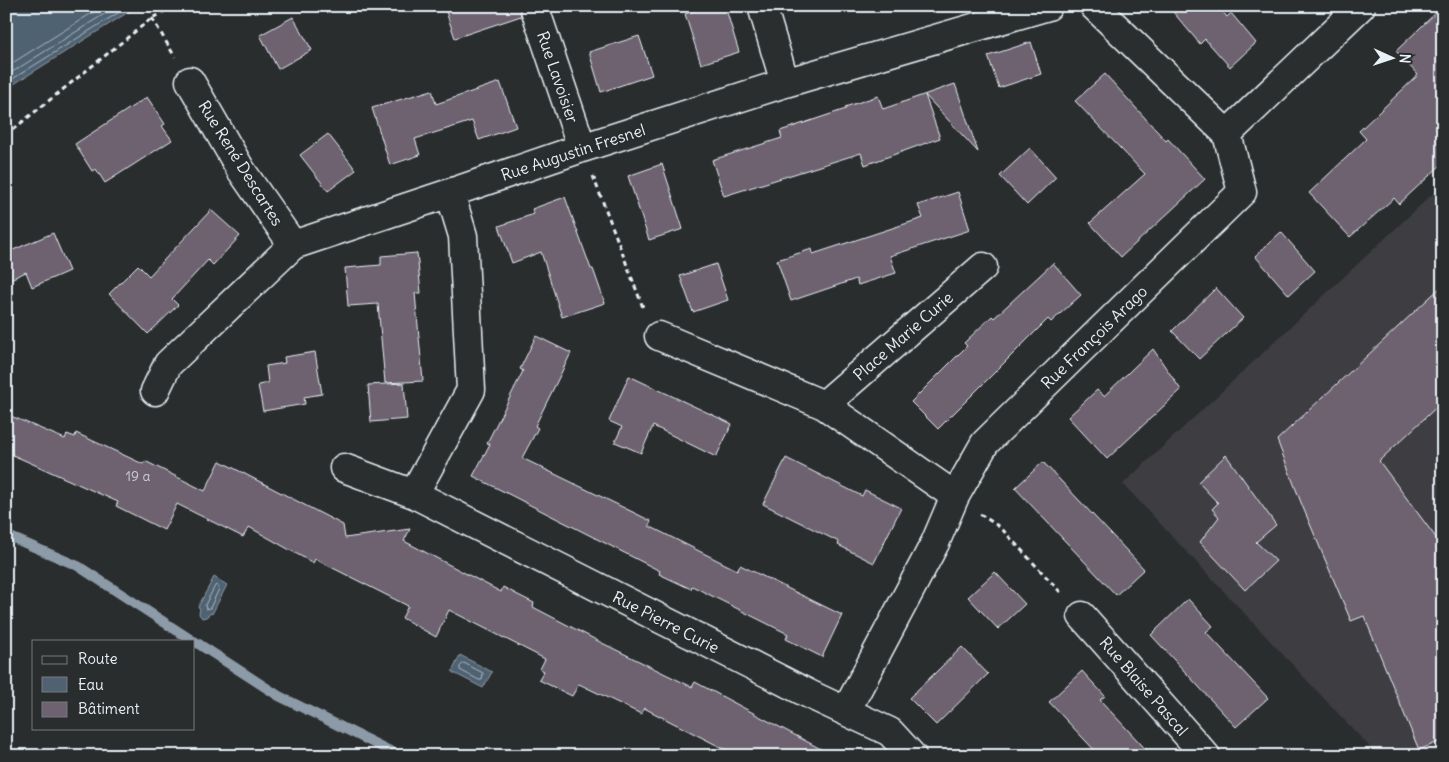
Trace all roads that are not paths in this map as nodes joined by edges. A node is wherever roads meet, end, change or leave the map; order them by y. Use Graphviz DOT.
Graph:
graph roads {
  1 [pos="534,6"];
  2 [pos="762,6"];
  3 [pos="1048,6"];
  4 [pos="1094,6"];
  5 [pos="1361,6"];
  6 [pos="190,81"];
  7 [pos="786,83"];
  8 [pos="1227,134"];
  9 [pos="582,148"];
  10 [pos="450,193"];
  11 [pos="292,245"];
  12 [pos="983,267"];
  13 [pos="658,336"];
  14 [pos="155,391"];
  15 [pos="824,405"];
  16 [pos="344,468"];
  17 [pos="414,494"];
  18 [pos="955,496"];
  19 [pos="1082,616"];
  20 [pos="846,711"];
  21 [pos="912,756"];
  22 [pos="1206,756"];
  1 -- 9 [label="street, Rue Lavoisier"];
  2 -- 7 [label="street"];
  3 -- 7 [label="street, Rue Augustin Fresnel"];
  4 -- 8 [label="street"];
  5 -- 8 [label="street"];
  6 -- 11 [label="street, Rue René Descartes"];
  7 -- 9 [label="street, Rue Augustin Fresnel"];
  8 -- 18 [label="street, Rue François Arago"];
  9 -- 10 [label="street, Rue Augustin Fresnel"];
  10 -- 11 [label="street, Rue Augustin Fresnel"];
  10 -- 17 [label="street"];
  11 -- 14 [label="street, Rue Augustin Fresnel"];
  12 -- 15 [label="street, Place Marie Curie"];
  13 -- 15 [label="street"];
  15 -- 18 [label="street"];
  16 -- 17 [label="street, Rue Pierre Curie"];
  17 -- 20 [label="street, Rue Pierre Curie"];
  18 -- 20 [label="street, Rue François Arago"];
  19 -- 22 [label="street, Rue Blaise Pascal"];
  20 -- 21 [label="street, Rue Pierre Curie"];
}
